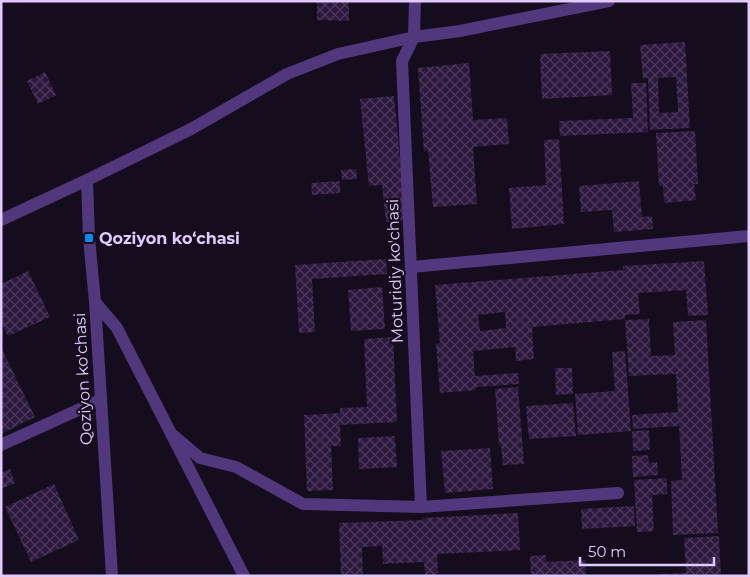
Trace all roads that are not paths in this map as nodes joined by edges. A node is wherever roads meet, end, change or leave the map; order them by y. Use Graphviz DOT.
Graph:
graph roads {
  1 [pos="415,1"];
  2 [pos="609,1"];
  3 [pos="414,37"];
  4 [pos="88,180"];
  5 [pos="1,220"];
  6 [pos="749,236"];
  7 [pos="411,267"];
  8 [pos="95,302"];
  9 [pos="100,400"];
  10 [pos="173,435"];
  11 [pos="1,446"];
  12 [pos="618,493"];
  13 [pos="421,507"];
  14 [pos="112,576"];
  15 [pos="244,576"];
  1 -- 3 [label="street, Moturidiy ko'chasi"];
  2 -- 3 [label="street"];
  3 -- 4 [label="street"];
  3 -- 7 [label="street, Moturidiy ko'chasi"];
  4 -- 5 [label="street"];
  4 -- 8 [label="street, Qoziyon ko'chasi"];
  6 -- 7 [label="street"];
  7 -- 13 [label="street, Moturidiy ko'chasi"];
  8 -- 9 [label="street, Qoziyon ko'chasi"];
  8 -- 10 [label="street"];
  9 -- 11 [label="street"];
  9 -- 14 [label="street, Qoziyon ko'chasi"];
  10 -- 13 [label="street"];
  10 -- 15 [label="street"];
  12 -- 13 [label="street"];
}
